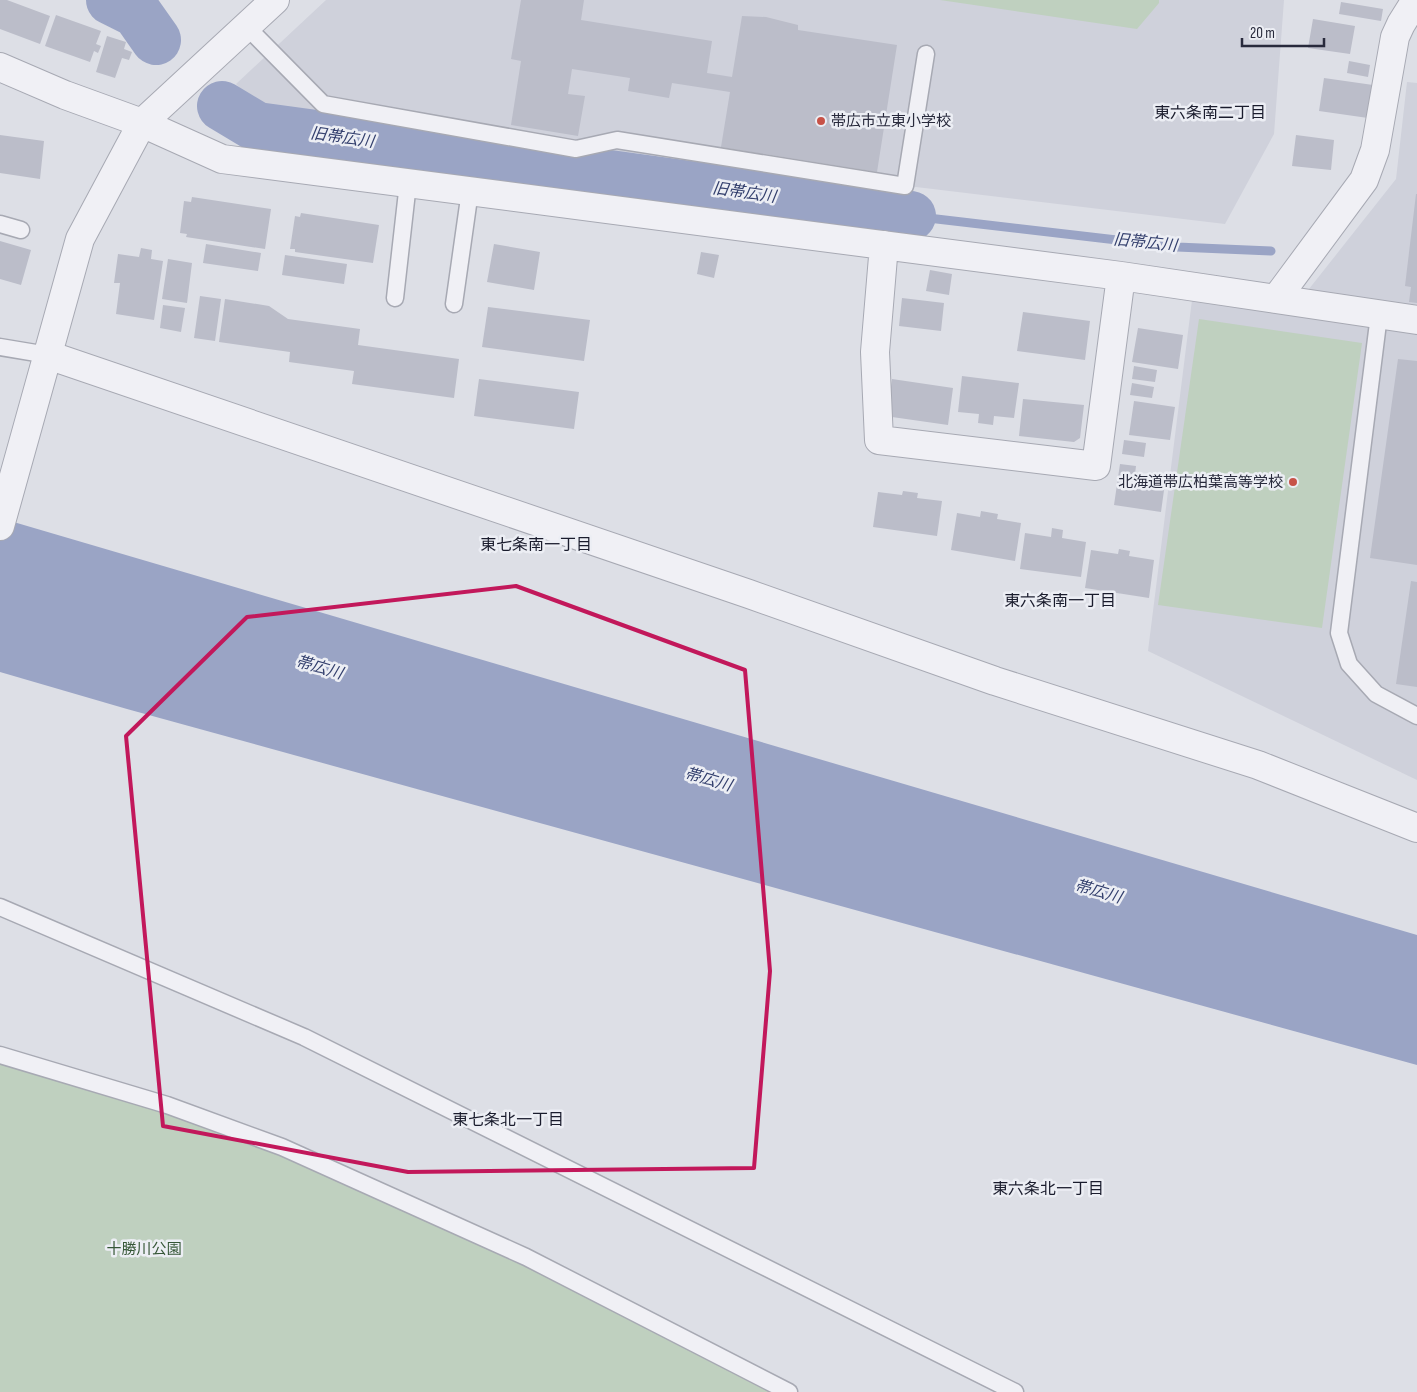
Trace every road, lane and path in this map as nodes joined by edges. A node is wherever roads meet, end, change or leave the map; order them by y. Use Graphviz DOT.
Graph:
graph roads {
  1 [pos="275,0"];
  2 [pos="1416,0"];
  3 [pos="1396,12"];
  4 [pos="246,26"];
  5 [pos="926,54"];
  6 [pos="0,67"];
  7 [pos="142,123"];
  8 [pos="408,183"];
  9 [pos="470,191"];
  10 [pos="0,224"];
  11 [pos="21,230"];
  12 [pos="884,245"];
  13 [pos="1122,276"];
  14 [pos="396,298"];
  15 [pos="1276,299"];
  16 [pos="454,304"];
  17 [pos="1379,315"];
  18 [pos="1417,320"];
  19 [pos="0,347"];
  20 [pos="46,363"];
  21 [pos="0,526"];
  22 [pos="1417,716"];
  23 [pos="1417,828"];
  24 [pos="0,907"];
  25 [pos="0,1055"];
  26 [pos="789,1392"];
  27 [pos="1015,1392"];
  1 -- 4 [label="street"];
  2 -- 3 [label="street"];
  3 -- 15 [label="street"];
  4 -- 5 [label="lane"];
  4 -- 7 [label="street"];
  6 -- 7 [label="street"];
  7 -- 8 [label="street"];
  7 -- 20 [label="street"];
  8 -- 9 [label="street"];
  8 -- 14 [label="lane"];
  9 -- 12 [label="street"];
  9 -- 16 [label="lane"];
  10 -- 11 [label="lane"];
  12 -- 13 [label="street"];
  12 -- 13 [label="street"];
  13 -- 15 [label="street"];
  15 -- 17 [label="street"];
  17 -- 18 [label="street"];
  17 -- 22 [label="lane"];
  19 -- 20 [label="lane"];
  20 -- 21 [label="street"];
  20 -- 23 [label="street"];
  24 -- 27 [label="lane"];
  25 -- 26 [label="lane"];
}
